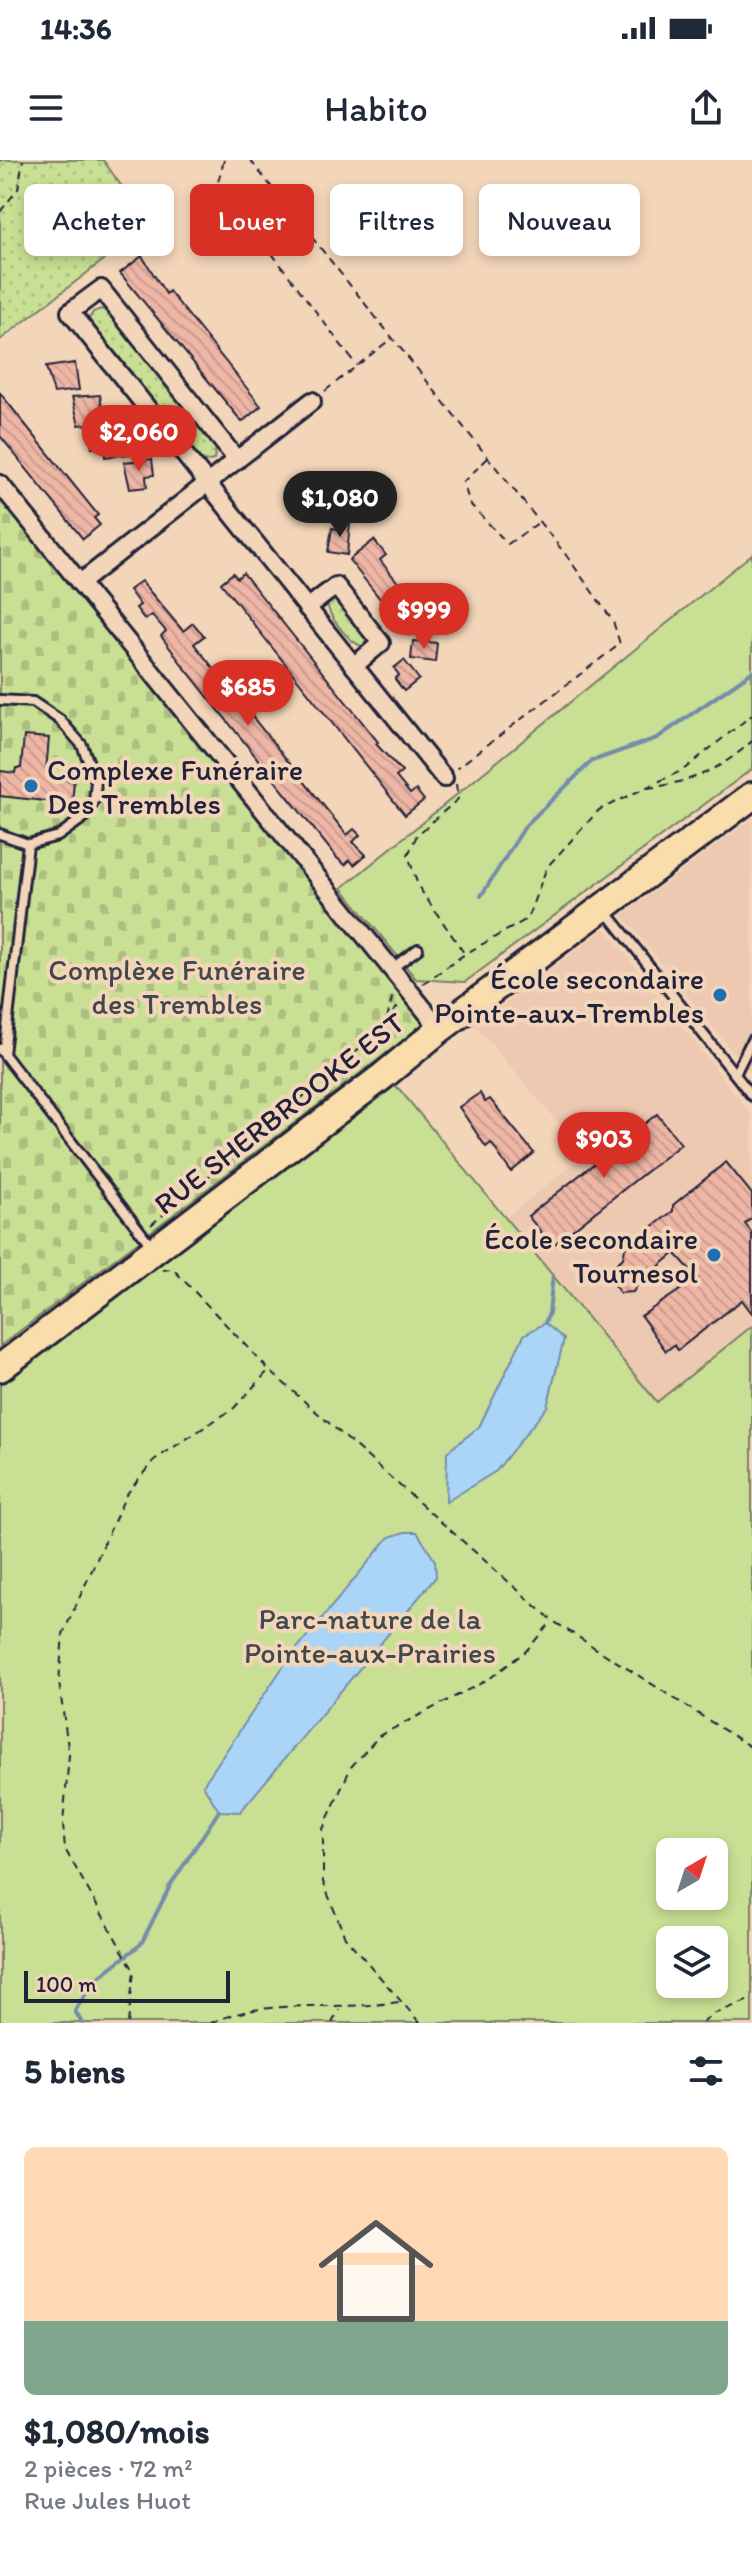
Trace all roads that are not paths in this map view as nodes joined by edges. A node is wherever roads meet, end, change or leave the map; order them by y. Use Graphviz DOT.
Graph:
graph roads {
  1 [pos="312,401"];
  2 [pos="237,460"];
  3 [pos="208,483"];
  4 [pos="0,484"];
  5 [pos="80,583"];
  6 [pos="307,608"];
  7 [pos="354,666"];
  8 [pos="0,700"];
  9 [pos="450,781"];
  10 [pos="752,796"];
  11 [pos="0,834"];
  12 [pos="28,844"];
  13 [pos="604,909"];
  14 [pos="418,949"];
  15 [pos="391,969"];
  16 [pos="440,1029"];
  17 [pos="752,1040"];
  18 [pos="2,1051"];
  19 [pos="735,1074"];
  20 [pos="752,1096"];
  21 [pos="164,1255"];
  22 [pos="0,1368"];
  1 -- 2 [label="street"];
  2 -- 3 [label="street"];
  2 -- 3 [label="street"];
  3 -- 5 [label="street"];
  3 -- 6 [label="street"];
  4 -- 5 [label="street"];
  5 -- 15 [label="street"];
  6 -- 7 [label="street"];
  6 -- 7 [label="street"];
  7 -- 9 [label="street"];
  8 -- 12 [label="lane"];
  10 -- 13 [label="main road, RUE SHERBROOKE EST"];
  11 -- 12 [label="lane"];
  12 -- 18 [label="lane"];
  13 -- 16 [label="main road, RUE SHERBROOKE EST"];
  13 -- 19 [label="lane"];
  14 -- 15 [label="lane"];
  15 -- 16 [label="street"];
  16 -- 21 [label="main road, RUE SHERBROOKE EST"];
  17 -- 19 [label="lane"];
  18 -- 21 [label="lane"];
  19 -- 20 [label="lane"];
  21 -- 22 [label="main road, RUE SHERBROOKE EST"];
}
